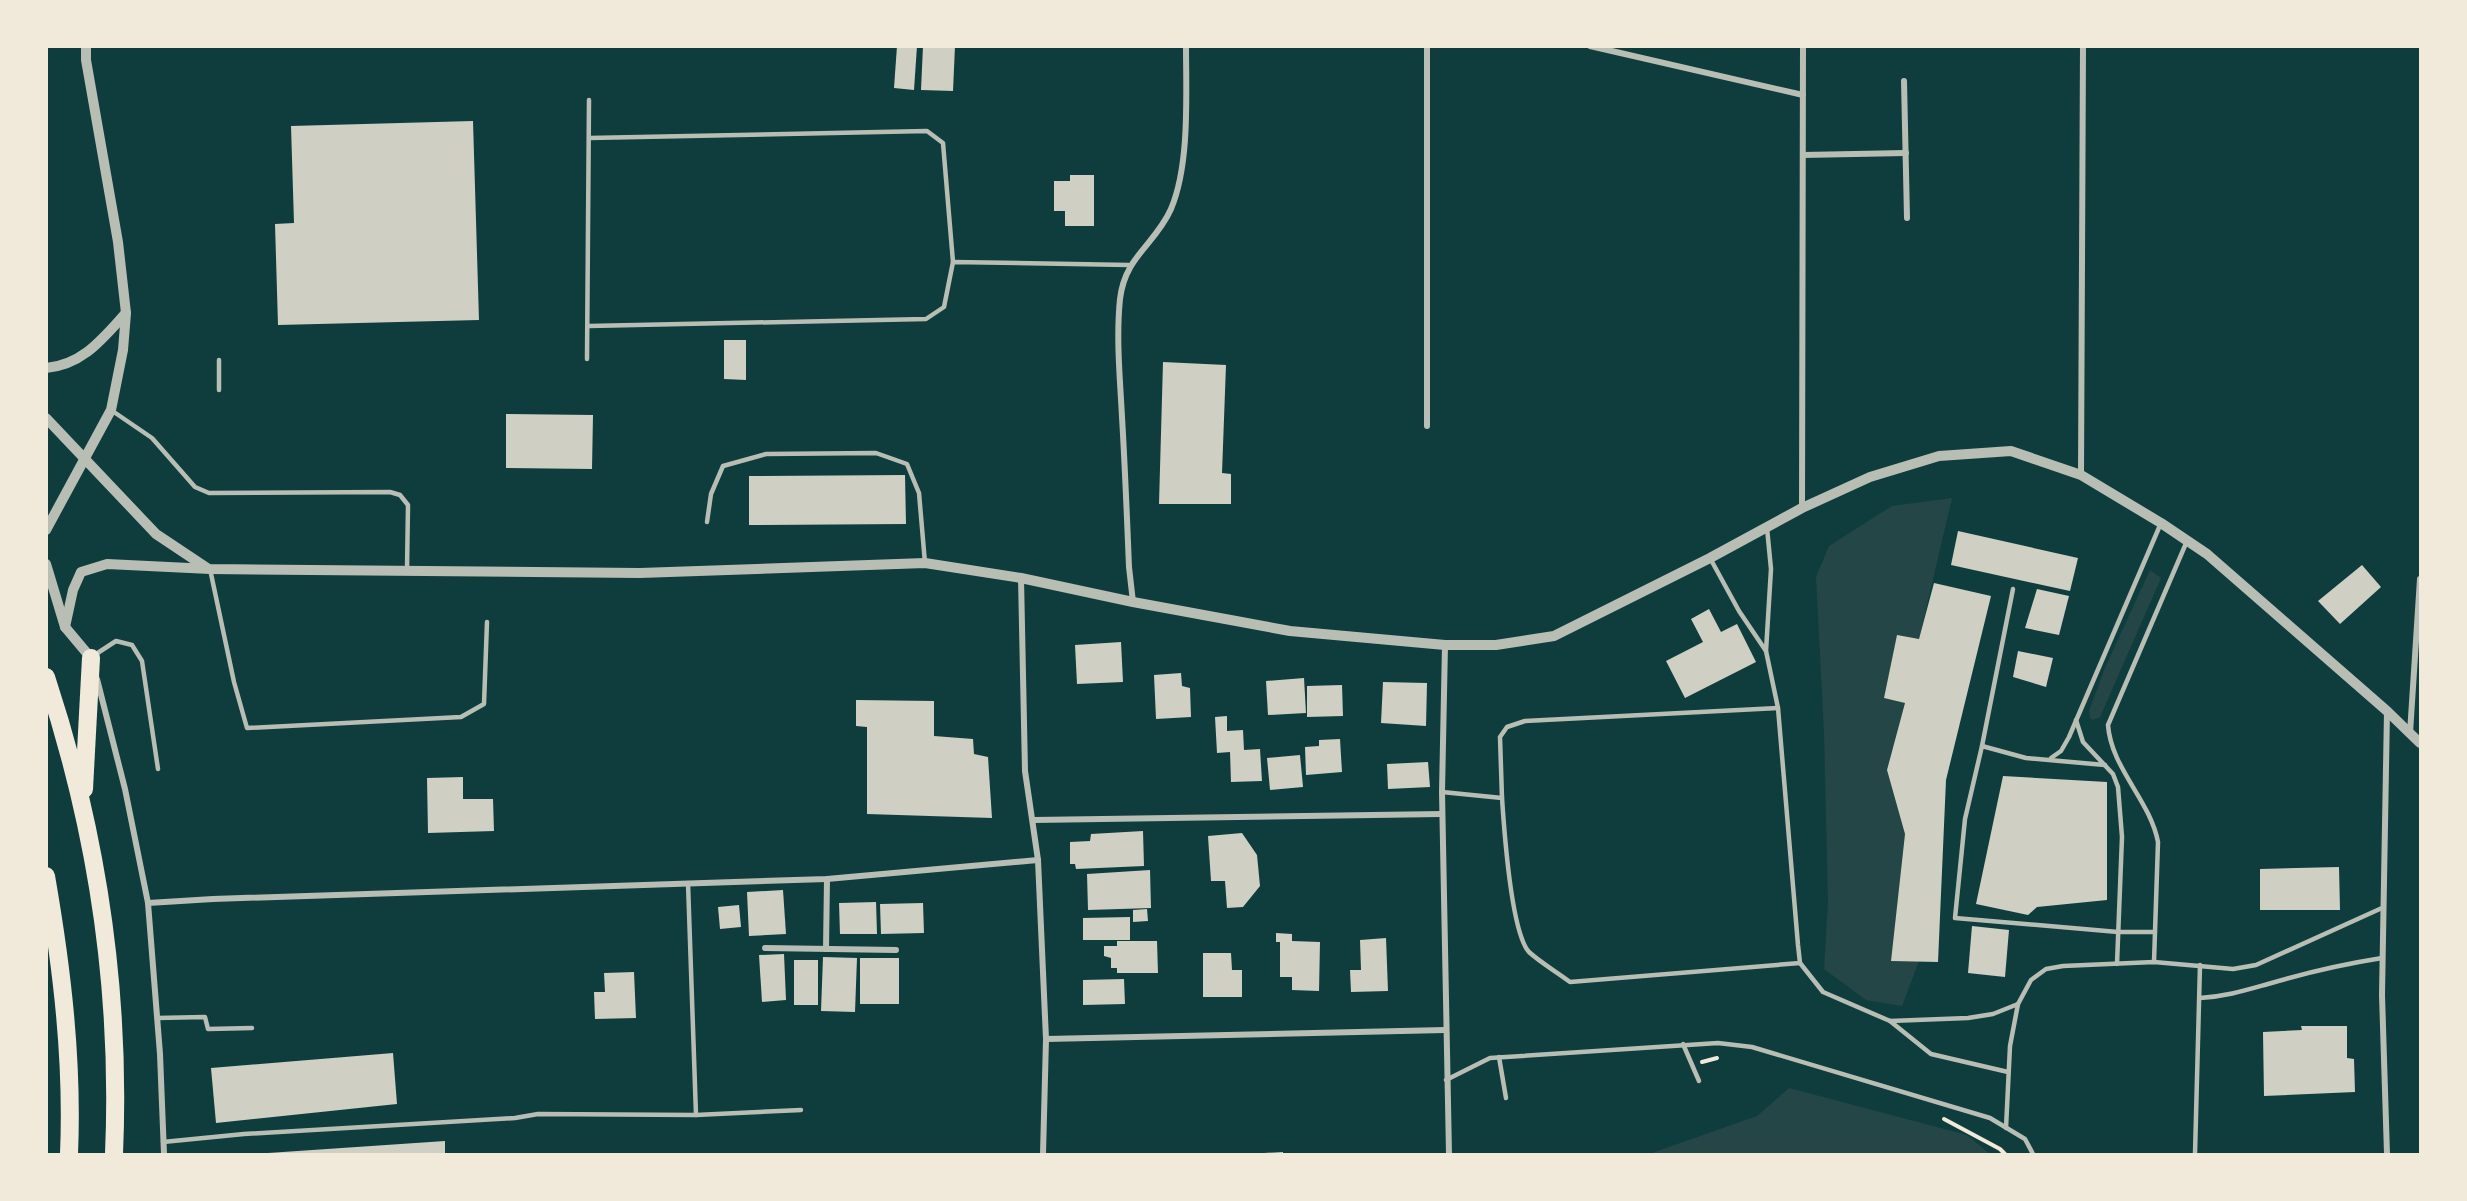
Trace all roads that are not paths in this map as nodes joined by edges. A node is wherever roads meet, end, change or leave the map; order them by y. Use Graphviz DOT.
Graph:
graph roads {
  1 [pos="86,46"];
  2 [pos="1186,46"];
  3 [pos="1427,46"];
  4 [pos="1590,46"];
  5 [pos="1803,46"];
  6 [pos="2083,46"];
  7 [pos="1904,81"];
  8 [pos="1803,95"];
  9 [pos="589,100"];
  10 [pos="589,138"];
  11 [pos="1906,153"];
  12 [pos="1803,155"];
  13 [pos="1907,218"];
  14 [pos="953,262"];
  15 [pos="1129,266"];
  16 [pos="126,313"];
  17 [pos="589,326"];
  18 [pos="587,359"];
  19 [pos="219,360"];
  20 [pos="46,368"];
  21 [pos="219,390"];
  22 [pos="111,410"];
  23 [pos="46,418"];
  24 [pos="1427,426"];
  25 [pos="83,458"];
  26 [pos="2081,475"];
  27 [pos="1802,508"];
  28 [pos="707,522"];
  29 [pos="2161,523"];
  30 [pos="1767,527"];
  31 [pos="46,530"];
  32 [pos="2187,541"];
  33 [pos="1710,558"];
  34 [pos="925,563"];
  35 [pos="46,564"];
  36 [pos="210,569"];
  37 [pos="407,571"];
  38 [pos="1021,578"];
  39 [pos="2421,579"];
  40 [pos="2013,589"];
  41 [pos="1133,602"];
  42 [pos="487,622"];
  43 [pos="65,627"];
  44 [pos="1445,645"];
  45 [pos="1766,651"];
  46 [pos="91,658"];
  47 [pos="46,677"];
  48 [pos="1778,708"];
  49 [pos="2387,711"];
  50 [pos="2076,719"];
  51 [pos="2410,733"];
  52 [pos="2421,743"];
  53 [pos="1982,746"];
  54 [pos="2050,758"];
  55 [pos="2105,765"];
  56 [pos="158,769"];
  57 [pos="1442,792"];
  58 [pos="1502,798"];
  59 [pos="83,809"];
  60 [pos="1442,814"];
  61 [pos="1034,820"];
  62 [pos="1038,860"];
  63 [pos="46,876"];
  64 [pos="827,879"];
  65 [pos="688,883"];
  66 [pos="148,903"];
  67 [pos="2382,908"];
  68 [pos="2118,932"];
  69 [pos="2155,932"];
  70 [pos="51,934"];
  71 [pos="765,948"];
  72 [pos="826,949"];
  73 [pos="896,950"];
  74 [pos="2382,958"];
  75 [pos="2154,962"];
  76 [pos="1800,963"];
  77 [pos="2117,964"];
  78 [pos="2200,965"];
  79 [pos="2200,998"];
  80 [pos="2018,1004"];
  81 [pos="157,1018"];
  82 [pos="1890,1022"];
  83 [pos="252,1028"];
  84 [pos="1446,1030"];
  85 [pos="1046,1039"];
  86 [pos="1683,1044"];
  87 [pos="1499,1057"];
  88 [pos="2008,1072"];
  89 [pos="1446,1081"];
  90 [pos="1699,1082"];
  91 [pos="1506,1098"];
  92 [pos="801,1110"];
  93 [pos="696,1115"];
  94 [pos="2006,1128"];
  95 [pos="163,1142"];
  96 [pos="69,1155"];
  97 [pos="114,1155"];
  98 [pos="164,1155"];
  99 [pos="1043,1155"];
  100 [pos="1449,1155"];
  101 [pos="2033,1155"];
  102 [pos="2195,1155"];
  103 [pos="2387,1155"];
  1 -- 16 [label="street"];
  2 -- 15 [label="street"];
  3 -- 24 [label="street"];
  4 -- 8 [label="street"];
  5 -- 8 [label="street"];
  6 -- 26 [label="street"];
  7 -- 11 [label="street"];
  8 -- 12 [label="street"];
  9 -- 10 [label="lane"];
  10 -- 14 [label="lane"];
  10 -- 17 [label="lane"];
  11 -- 12 [label="street"];
  11 -- 13 [label="street"];
  12 -- 27 [label="street"];
  14 -- 15 [label="lane"];
  14 -- 17 [label="lane"];
  15 -- 41 [label="street"];
  16 -- 20 [label="street"];
  16 -- 22 [label="street"];
  17 -- 18 [label="lane"];
  19 -- 21 [label="lane"];
  22 -- 25 [label="street"];
  22 -- 37 [label="lane"];
  23 -- 25 [label="street"];
  25 -- 31 [label="street"];
  25 -- 36 [label="street"];
  26 -- 27 [label="street"];
  26 -- 29 [label="street"];
  27 -- 30 [label="street"];
  28 -- 34 [label="lane"];
  29 -- 32 [label="street"];
  29 -- 50 [label="lane"];
  30 -- 33 [label="street"];
  30 -- 45 [label="lane"];
  32 -- 49 [label="street"];
  32 -- 69 [label="lane"];
  33 -- 44 [label="street"];
  33 -- 45 [label="lane"];
  34 -- 37 [label="street"];
  34 -- 38 [label="street"];
  35 -- 43 [label="street"];
  36 -- 37 [label="street"];
  36 -- 42 [label="lane"];
  36 -- 43 [label="street"];
  38 -- 41 [label="street"];
  38 -- 61 [label="street"];
  39 -- 51 [label="street"];
  40 -- 53 [label="lane"];
  41 -- 44 [label="street"];
  43 -- 46 [label="street"];
  44 -- 57 [label="street"];
  45 -- 48 [label="lane"];
  46 -- 56 [label="lane"];
  46 -- 59 [label="highway"];
  46 -- 66 [label="street"];
  47 -- 59 [label="highway"];
  48 -- 58 [label="lane"];
  48 -- 76 [label="lane"];
  49 -- 51 [label="street"];
  49 -- 67 [label="street"];
  50 -- 54 [label="lane"];
  50 -- 55 [label="lane"];
  51 -- 52 [label="street"];
  53 -- 54 [label="lane"];
  53 -- 68 [label="lane"];
  54 -- 55 [label="lane"];
  55 -- 68 [label="lane"];
  57 -- 58 [label="lane"];
  57 -- 60 [label="street"];
  58 -- 76 [label="lane"];
  59 -- 97 [label="highway"];
  60 -- 61 [label="street"];
  60 -- 84 [label="street"];
  61 -- 62 [label="street"];
  62 -- 64 [label="street"];
  62 -- 85 [label="street"];
  63 -- 70 [label="highway"];
  64 -- 65 [label="street"];
  64 -- 72 [label="street"];
  65 -- 66 [label="street"];
  65 -- 93 [label="lane"];
  66 -- 81 [label="street"];
  67 -- 74 [label="street"];
  67 -- 78 [label="lane"];
  68 -- 69 [label="lane"];
  68 -- 77 [label="lane"];
  69 -- 75 [label="lane"];
  70 -- 96 [label="highway"];
  71 -- 72 [label="street"];
  72 -- 73 [label="street"];
  74 -- 79 [label="lane"];
  74 -- 103 [label="street"];
  75 -- 77 [label="lane"];
  75 -- 78 [label="lane"];
  76 -- 82 [label="lane"];
  77 -- 80 [label="lane"];
  78 -- 79 [label="lane"];
  79 -- 102 [label="lane"];
  80 -- 82 [label="lane"];
  80 -- 88 [label="lane"];
  81 -- 83 [label="lane"];
  81 -- 95 [label="street"];
  82 -- 88 [label="lane"];
  84 -- 85 [label="street"];
  84 -- 89 [label="street"];
  85 -- 99 [label="street"];
  86 -- 87 [label="lane"];
  86 -- 90 [label="lane"];
  86 -- 94 [label="lane"];
  87 -- 89 [label="lane"];
  87 -- 91 [label="lane"];
  88 -- 94 [label="lane"];
  89 -- 100 [label="street"];
  92 -- 93 [label="lane"];
  93 -- 95 [label="lane"];
  94 -- 101 [label="lane"];
  95 -- 98 [label="street"];
}
